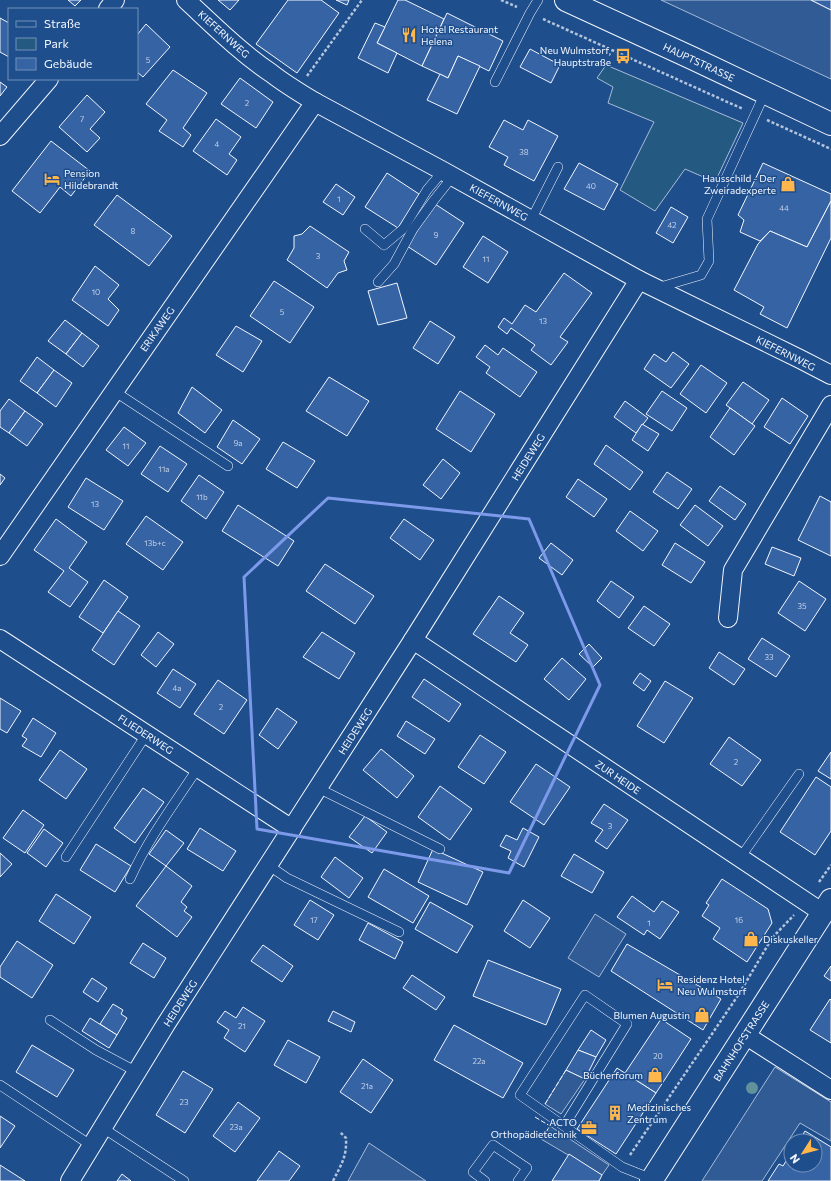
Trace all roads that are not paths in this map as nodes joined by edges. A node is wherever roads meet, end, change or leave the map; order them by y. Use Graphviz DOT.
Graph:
graph roads {
  1 [pos="115,0"];
  2 [pos="186,0"];
  3 [pos="538,0"];
  4 [pos="566,0"];
  5 [pos="109,8"];
  6 [pos="48,80"];
  7 [pos="495,82"];
  8 [pos="764,93"];
  9 [pos="315,102"];
  10 [pos="831,124"];
  11 [pos="1,132"];
  12 [pos="558,167"];
  13 [pos="448,173"];
  14 [pos="531,220"];
  15 [pos="365,229"];
  16 [pos="639,280"];
  17 [pos="378,282"];
  18 [pos="655,288"];
  19 [pos="831,375"];
  20 [pos="114,391"];
  21 [pos="831,405"];
  22 [pos="228,466"];
  23 [pos="0,556"];
  24 [pos="728,618"];
  25 [pos="0,639"];
  26 [pos="413,640"];
  27 [pos="146,734"];
  28 [pos="198,768"];
  29 [pos="799,774"];
  30 [pos="318,788"];
  31 [pos="292,829"];
  32 [pos="440,849"];
  33 [pos="66,857"];
  34 [pos="740,858"];
  35 [pos="268,865"];
  36 [pos="130,879"];
  37 [pos="820,905"];
  38 [pos="399,932"];
  39 [pos="50,1020"];
  40 [pos="745,1035"];
  41 [pos="137,1072"];
  42 [pos="0,1085"];
  43 [pos="831,1090"];
  44 [pos="564,1126"];
  45 [pos="102,1128"];
  46 [pos="92,1146"];
  47 [pos="651,1180"];
  48 [pos="70,1181"];
  49 [pos="184,1181"];
  50 [pos="485,1181"];
  51 [pos="518,1181"];
  1 -- 5 [label="street"];
  2 -- 9 [label="street, KIEFERNWEG"];
  3 -- 7 [label="lane"];
  4 -- 8 [label="street, HAUPTSTRASSE"];
  6 -- 11 [label="street"];
  8 -- 10 [label="street, HAUPTSTRASSE"];
  8 -- 18 [label="lane"];
  9 -- 13 [label="street, KIEFERNWEG"];
  9 -- 20 [label="street, ERIKAWEG"];
  12 -- 14 [label="lane"];
  13 -- 14 [label="street, KIEFERNWEG"];
  13 -- 15 [label="lane"];
  13 -- 17 [label="lane"];
  14 -- 16 [label="street, KIEFERNWEG"];
  16 -- 18 [label="street, KIEFERNWEG"];
  16 -- 26 [label="street, HEIDEWEG"];
  18 -- 19 [label="street, KIEFERNWEG"];
  20 -- 22 [label="lane"];
  20 -- 23 [label="street, ERIKAWEG"];
  21 -- 24 [label="street"];
  25 -- 27 [label="street, FLIEDERWEG"];
  26 -- 30 [label="street, HEIDEWEG"];
  26 -- 34 [label="street, ZUR HEIDE"];
  27 -- 28 [label="street, FLIEDERWEG"];
  27 -- 33 [label="lane"];
  28 -- 31 [label="street, FLIEDERWEG"];
  28 -- 36 [label="lane"];
  29 -- 34 [label="lane"];
  30 -- 31 [label="street, HEIDEWEG"];
  30 -- 32 [label="lane"];
  31 -- 35 [label="street, HEIDEWEG"];
  34 -- 37 [label="street, ZUR HEIDE"];
  35 -- 38 [label="lane"];
  35 -- 41 [label="street, HEIDEWEG"];
  37 -- 40 [label="street, BAHNHOFSTRASSE"];
  39 -- 41 [label="lane"];
  40 -- 43 [label="street"];
  40 -- 47 [label="street, BAHNHOFSTRASSE"];
  41 -- 45 [label="street, HEIDEWEG"];
  42 -- 46 [label="lane"];
  44 -- 44 [label="lane"];
  44 -- 47 [label="lane"];
  45 -- 46 [label="street, HEIDEWEG"];
  45 -- 49 [label="lane"];
  46 -- 48 [label="street, HEIDEWEG"];
  50 -- 51 [label="lane"];
}
